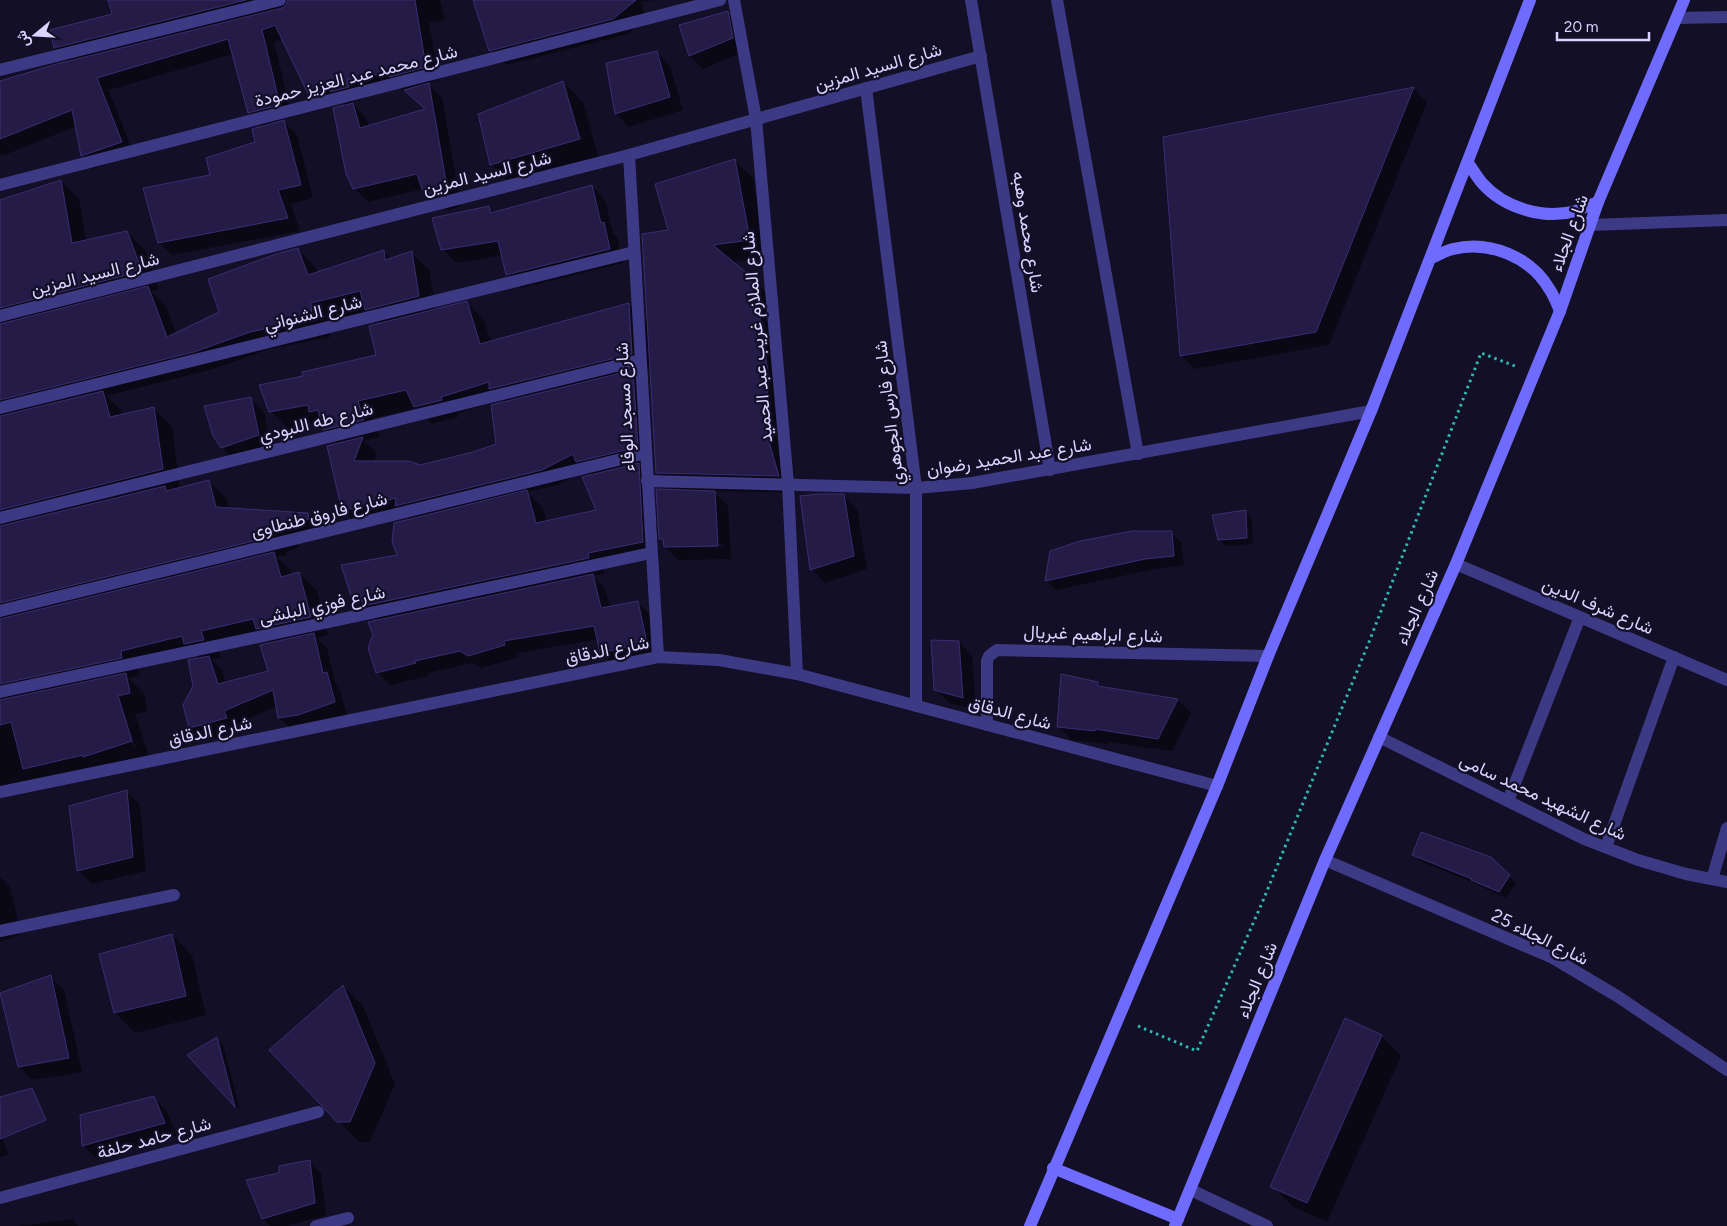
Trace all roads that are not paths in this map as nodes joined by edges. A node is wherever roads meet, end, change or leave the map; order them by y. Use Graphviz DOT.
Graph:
graph roads {
  1 [pos="280,0"];
  2 [pos="720,0"];
  3 [pos="734,0"];
  4 [pos="971,0"];
  5 [pos="1057,0"];
  6 [pos="1530,0"];
  7 [pos="1684,0"];
  8 [pos="1727,17"];
  9 [pos="1678,18"];
  10 [pos="981,56"];
  11 [pos="0,70"];
  12 [pos="866,88"];
  13 [pos="756,119"];
  14 [pos="629,155"];
  15 [pos="1468,163"];
  16 [pos="0,185"];
  17 [pos="1598,202"];
  18 [pos="1727,220"];
  19 [pos="1590,225"];
  20 [pos="634,252"];
  21 [pos="1431,258"];
  22 [pos="1560,311"];
  23 [pos="0,316"];
  24 [pos="640,360"];
  25 [pos="0,408"];
  26 [pos="1371,411"];
  27 [pos="646,453"];
  28 [pos="1138,454"];
  29 [pos="1050,470"];
  30 [pos="647,482"];
  31 [pos="788,484"];
  32 [pos="916,488"];
  33 [pos="0,518"];
  34 [pos="652,553"];
  35 [pos="1456,564"];
  36 [pos="0,611"];
  37 [pos="1580,617"];
  38 [pos="1268,656"];
  39 [pos="658,657"];
  40 [pos="1674,657"];
  41 [pos="797,674"];
  42 [pos="1727,680"];
  43 [pos="0,692"];
  44 [pos="916,706"];
  45 [pos="987,725"];
  46 [pos="1379,737"];
  47 [pos="1217,786"];
  48 [pos="0,792"];
  49 [pos="1508,801"];
  50 [pos="1727,828"];
  51 [pos="1606,848"];
  52 [pos="1324,860"];
  53 [pos="1712,879"];
  54 [pos="1727,882"];
  55 [pos="174,895"];
  56 [pos="0,931"];
  57 [pos="1727,1070"];
  58 [pos="318,1112"];
  59 [pos="1053,1168"];
  60 [pos="1191,1190"];
  61 [pos="0,1198"];
  62 [pos="348,1218"];
  63 [pos="1177,1223"];
  64 [pos="316,1226"];
  65 [pos="1030,1226"];
  66 [pos="1267,1226"];
  1 -- 11 [label="street"];
  2 -- 16 [label="street, شارع محمد عبد العزيز حمودة"];
  3 -- 13 [label="street, شارع الملازم غريب عبد الحميد"];
  4 -- 10 [label="street, شارع محمد وهبه"];
  5 -- 28 [label="street"];
  6 -- 15 [label="main road"];
  7 -- 9 [label="main road, شارع الجلاء"];
  8 -- 9 [label="street"];
  9 -- 17 [label="main road, شارع الجلاء"];
  10 -- 12 [label="street, شارع السيد المزين"];
  10 -- 29 [label="street, شارع محمد وهبه"];
  12 -- 13 [label="street, شارع السيد المزين"];
  12 -- 32 [label="street, شارع فارس الجوهري"];
  13 -- 14 [label="street, شارع السيد المزين"];
  13 -- 31 [label="street, شارع الملازم غريب عبد الحميد"];
  14 -- 20 [label="street, شارع مسجد الوفاء"];
  14 -- 23 [label="street, شارع السيد المزين"];
  15 -- 17 [label="main road"];
  15 -- 21 [label="main road"];
  17 -- 19 [label="main road, شارع الجلاء"];
  18 -- 19 [label="street"];
  19 -- 22 [label="main road, شارع الجلاء"];
  20 -- 24 [label="street, شارع مسجد الوفاء"];
  20 -- 25 [label="street, شارع الشنواني"];
  21 -- 22 [label="main road"];
  21 -- 26 [label="main road"];
  22 -- 35 [label="main road, شارع الجلاء"];
  24 -- 27 [label="street, شارع مسجد الوفاء"];
  24 -- 33 [label="street, شارع طه اللبودي"];
  26 -- 28 [label="street, شارع عبد الحميد رضوان"];
  26 -- 38 [label="main road"];
  27 -- 30 [label="street, شارع مسجد الوفاء"];
  27 -- 36 [label="street, شارع فاروق طنطاوى"];
  28 -- 29 [label="street, شارع عبد الحميد رضوان"];
  29 -- 32 [label="street, شارع عبد الحميد رضوان"];
  30 -- 31 [label="street, شارع عبد الحميد رضوان"];
  30 -- 34 [label="street, شارع مسجد الوفاء"];
  31 -- 32 [label="street, شارع عبد الحميد رضوان"];
  31 -- 41 [label="street, شارع الملازم غريب عبد الحميد"];
  32 -- 44 [label="street, شارع فارس الجوهري"];
  34 -- 39 [label="street, شارع مسجد الوفاء"];
  34 -- 43 [label="street, شارع فوزي البلشى"];
  35 -- 37 [label="street, شارع شرف الدين"];
  35 -- 46 [label="main road, شارع الجلاء"];
  37 -- 40 [label="street, شارع شرف الدين"];
  37 -- 49 [label="street"];
  38 -- 45 [label="street, شارع ابراهيم غبريال"];
  38 -- 47 [label="main road"];
  39 -- 41 [label="street, شارع الدقاق"];
  39 -- 48 [label="street, شارع الدقاق"];
  40 -- 42 [label="street, شارع شرف الدين"];
  40 -- 51 [label="street"];
  41 -- 44 [label="street, شارع الدقاق"];
  44 -- 45 [label="street, شارع الدقاق"];
  45 -- 47 [label="street, شارع الدقاق"];
  46 -- 49 [label="street, شارع الشهيد محمد سامى"];
  46 -- 52 [label="main road, شارع الجلاء"];
  47 -- 59 [label="main road"];
  49 -- 51 [label="street, شارع الشهيد محمد سامى"];
  50 -- 53 [label="street"];
  51 -- 53 [label="street, شارع الشهيد محمد سامى"];
  52 -- 57 [label="street, شارع الجلاء 25"];
  52 -- 60 [label="main road, شارع الجلاء"];
  53 -- 54 [label="street, شارع الشهيد محمد سامى"];
  55 -- 56 [label="street"];
  58 -- 61 [label="street, شارع حامد حلفة"];
  59 -- 63 [label="main road"];
  59 -- 65 [label="main road"];
  60 -- 63 [label="main road, شارع الجلاء"];
  60 -- 66 [label="street"];
  62 -- 64 [label="street"];
}
